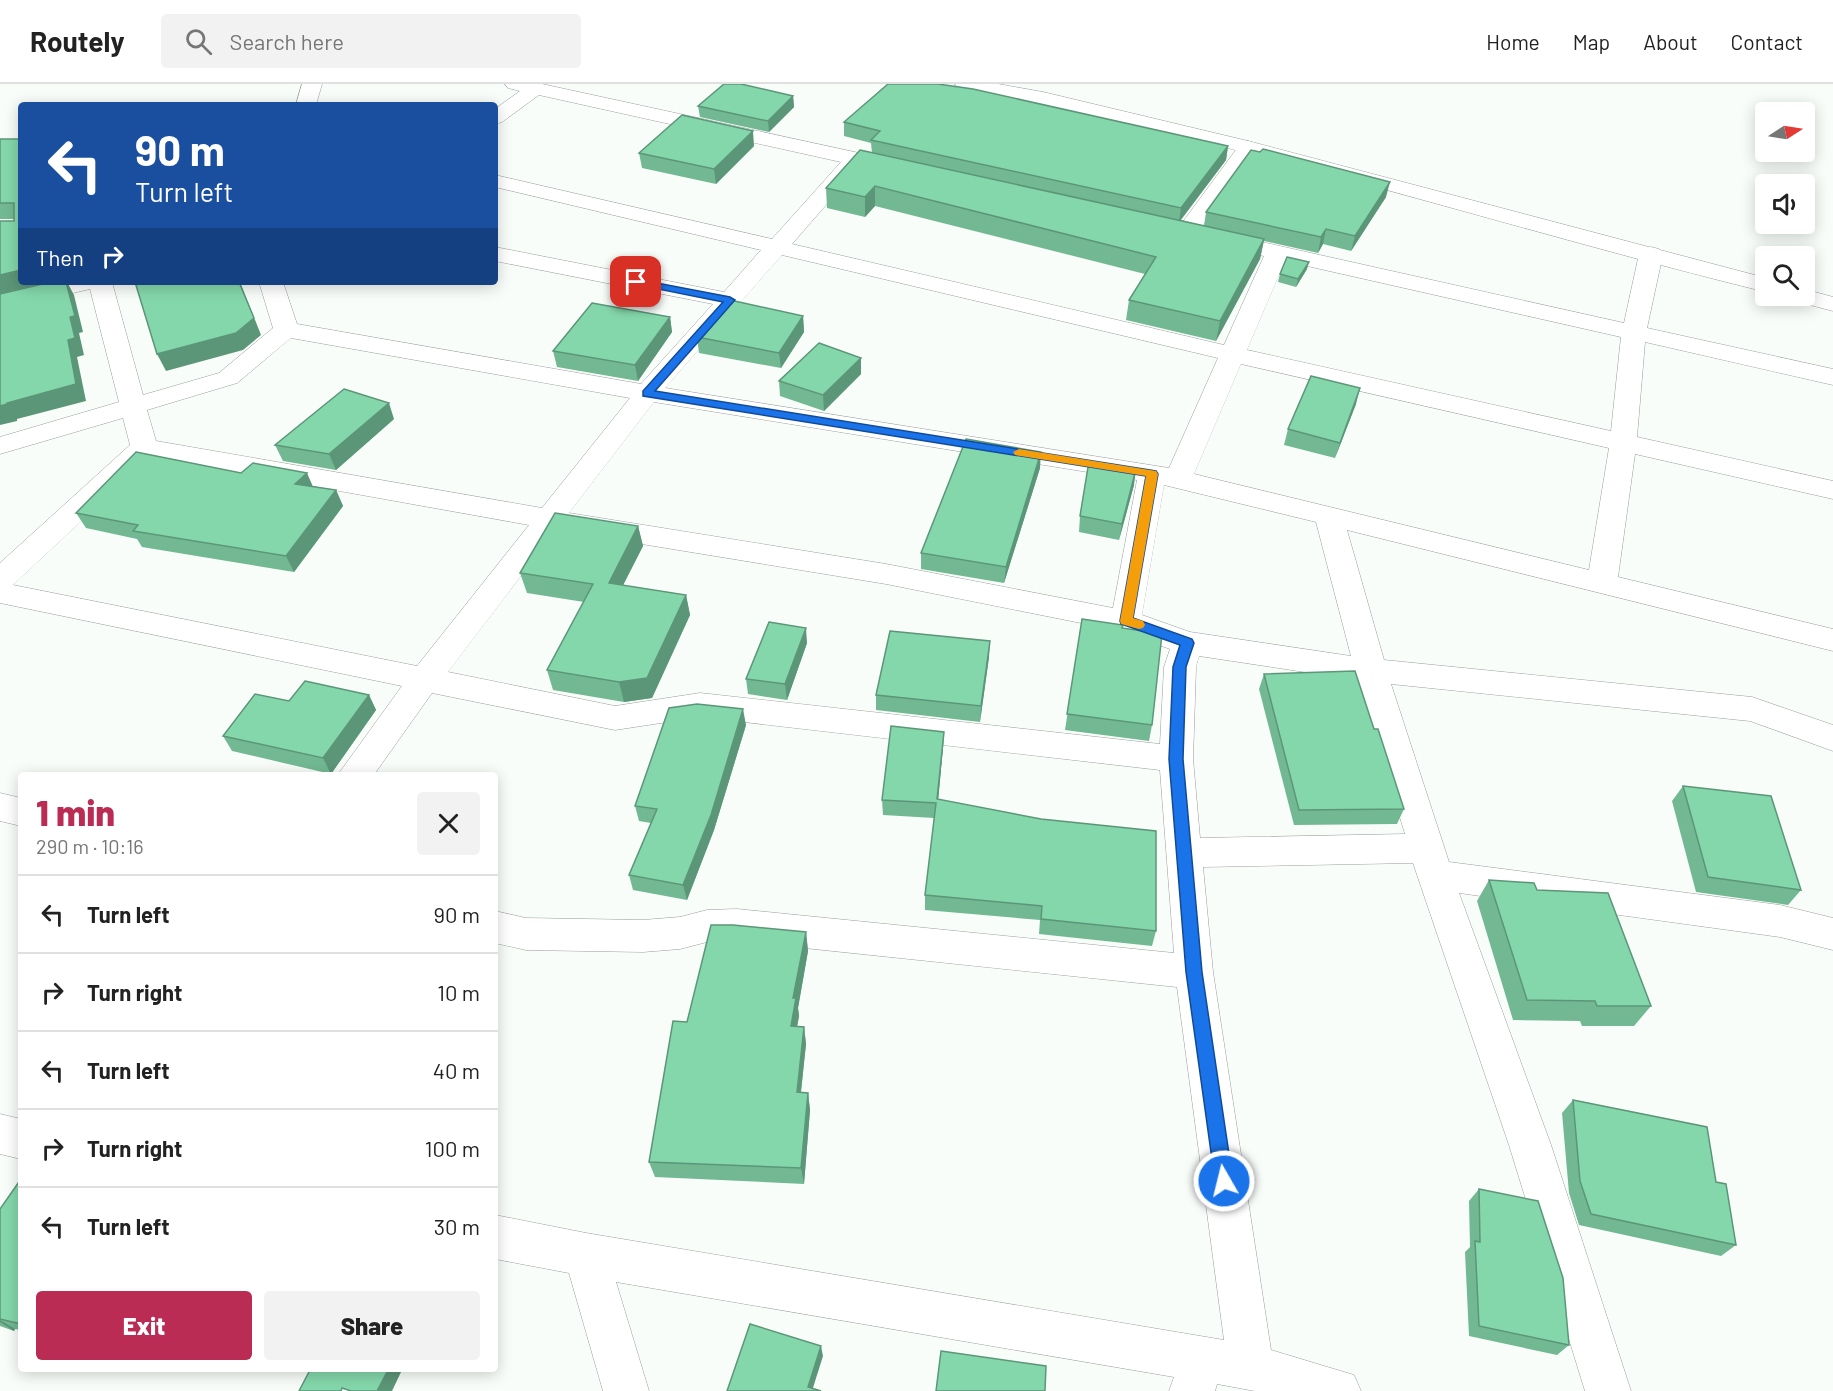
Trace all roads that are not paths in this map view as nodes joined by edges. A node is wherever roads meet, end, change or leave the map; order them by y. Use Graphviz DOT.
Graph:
graph roads {
  1 [pos="312,84"];
  2 [pos="966,84"];
  3 [pos="525,87"];
  4 [pos="307,102"];
  5 [pos="498,115"];
  6 [pos="1248,147"];
  7 [pos="856,158"];
  8 [pos="913,171"];
  9 [pos="498,182"];
  10 [pos="1164,227"];
  11 [pos="1187,232"];
  12 [pos="778,247"];
  13 [pos="1277,252"];
  14 [pos="1651,254"];
  15 [pos="498,255"];
  16 [pos="1755,282"];
  17 [pos="78,285"];
  18 [pos="101,285"];
  19 [pos="272,285"];
  20 [pos="1815,299"];
  21 [pos="730,300"];
  22 [pos="1,304"];
  23 [pos="1833,304"];
  24 [pos="286,330"];
  25 [pos="1634,332"];
  26 [pos="1232,354"];
  27 [pos="1833,377"];
  28 [pos="647,393"];
  29 [pos="133,406"];
  30 [pos="1623,443"];
  31 [pos="0,446"];
  32 [pos="144,447"];
  33 [pos="1165,476"];
  34 [pos="1833,490"];
  35 [pos="1329,516"];
  36 [pos="549,519"];
  37 [pos="0,580"];
  38 [pos="1602,583"];
  39 [pos="0,593"];
  40 [pos="1126,621"];
  41 [pos="1833,640"];
  42 [pos="1187,643"];
  43 [pos="1371,670"];
  44 [pos="425,679"];
  45 [pos="1833,738"];
  46 [pos="1176,759"];
  47 [pos="357,772"];
  48 [pos="0,807"];
  49 [pos="18,811"];
  50 [pos="1185,853"];
  51 [pos="1431,862"];
  52 [pos="498,928"];
  53 [pos="1833,934"];
  54 [pos="1194,972"];
  55 [pos="0,1134"];
  56 [pos="18,1138"];
  57 [pos="498,1238"];
  58 [pos="586,1256"];
  59 [pos="1251,1367"];
  60 [pos="1198,1375"];
  61 [pos="627,1391"];
  62 [pos="1338,1391"];
  63 [pos="1608,1391"];
  1 -- 4 [label="street"];
  2 -- 6 [label="street"];
  3 -- 5 [label="street"];
  3 -- 7 [label="street"];
  6 -- 11 [label="street"];
  6 -- 14 [label="street"];
  7 -- 8 [label="street"];
  7 -- 12 [label="street"];
  9 -- 12 [label="street"];
  10 -- 11 [label="street"];
  11 -- 13 [label="street"];
  12 -- 21 [label="street"];
  12 -- 26 [label="street"];
  13 -- 25 [label="street"];
  13 -- 26 [label="street"];
  14 -- 16 [label="street"];
  14 -- 25 [label="street"];
  15 -- 21 [label="street"];
  17 -- 22 [label="street"];
  18 -- 29 [label="street"];
  19 -- 24 [label="street"];
  20 -- 23 [label="street"];
  21 -- 28 [label="street"];
  24 -- 28 [label="street"];
  24 -- 29 [label="street"];
  25 -- 27 [label="street"];
  25 -- 30 [label="street"];
  26 -- 30 [label="street"];
  26 -- 33 [label="street"];
  28 -- 33 [label="street"];
  28 -- 36 [label="street"];
  29 -- 31 [label="street"];
  29 -- 32 [label="street"];
  30 -- 34 [label="street"];
  30 -- 38 [label="street"];
  32 -- 36 [label="street"];
  32 -- 37 [label="street"];
  33 -- 35 [label="street"];
  33 -- 40 [label="street"];
  35 -- 38 [label="street"];
  35 -- 43 [label="street"];
  36 -- 40 [label="street"];
  36 -- 44 [label="street"];
  38 -- 41 [label="street"];
  39 -- 44 [label="street"];
  40 -- 42 [label="street"];
  42 -- 43 [label="street"];
  42 -- 46 [label="street"];
  43 -- 45 [label="street"];
  43 -- 51 [label="street"];
  44 -- 46 [label="street"];
  44 -- 47 [label="street"];
  46 -- 50 [label="street"];
  48 -- 49 [label="street"];
  50 -- 51 [label="street"];
  50 -- 54 [label="street"];
  51 -- 53 [label="street"];
  51 -- 63 [label="street"];
  52 -- 54 [label="street"];
  54 -- 59 [label="street"];
  55 -- 56 [label="street"];
  57 -- 58 [label="street"];
  58 -- 60 [label="street"];
  58 -- 61 [label="street"];
  59 -- 60 [label="street"];
  59 -- 62 [label="street"];
}
